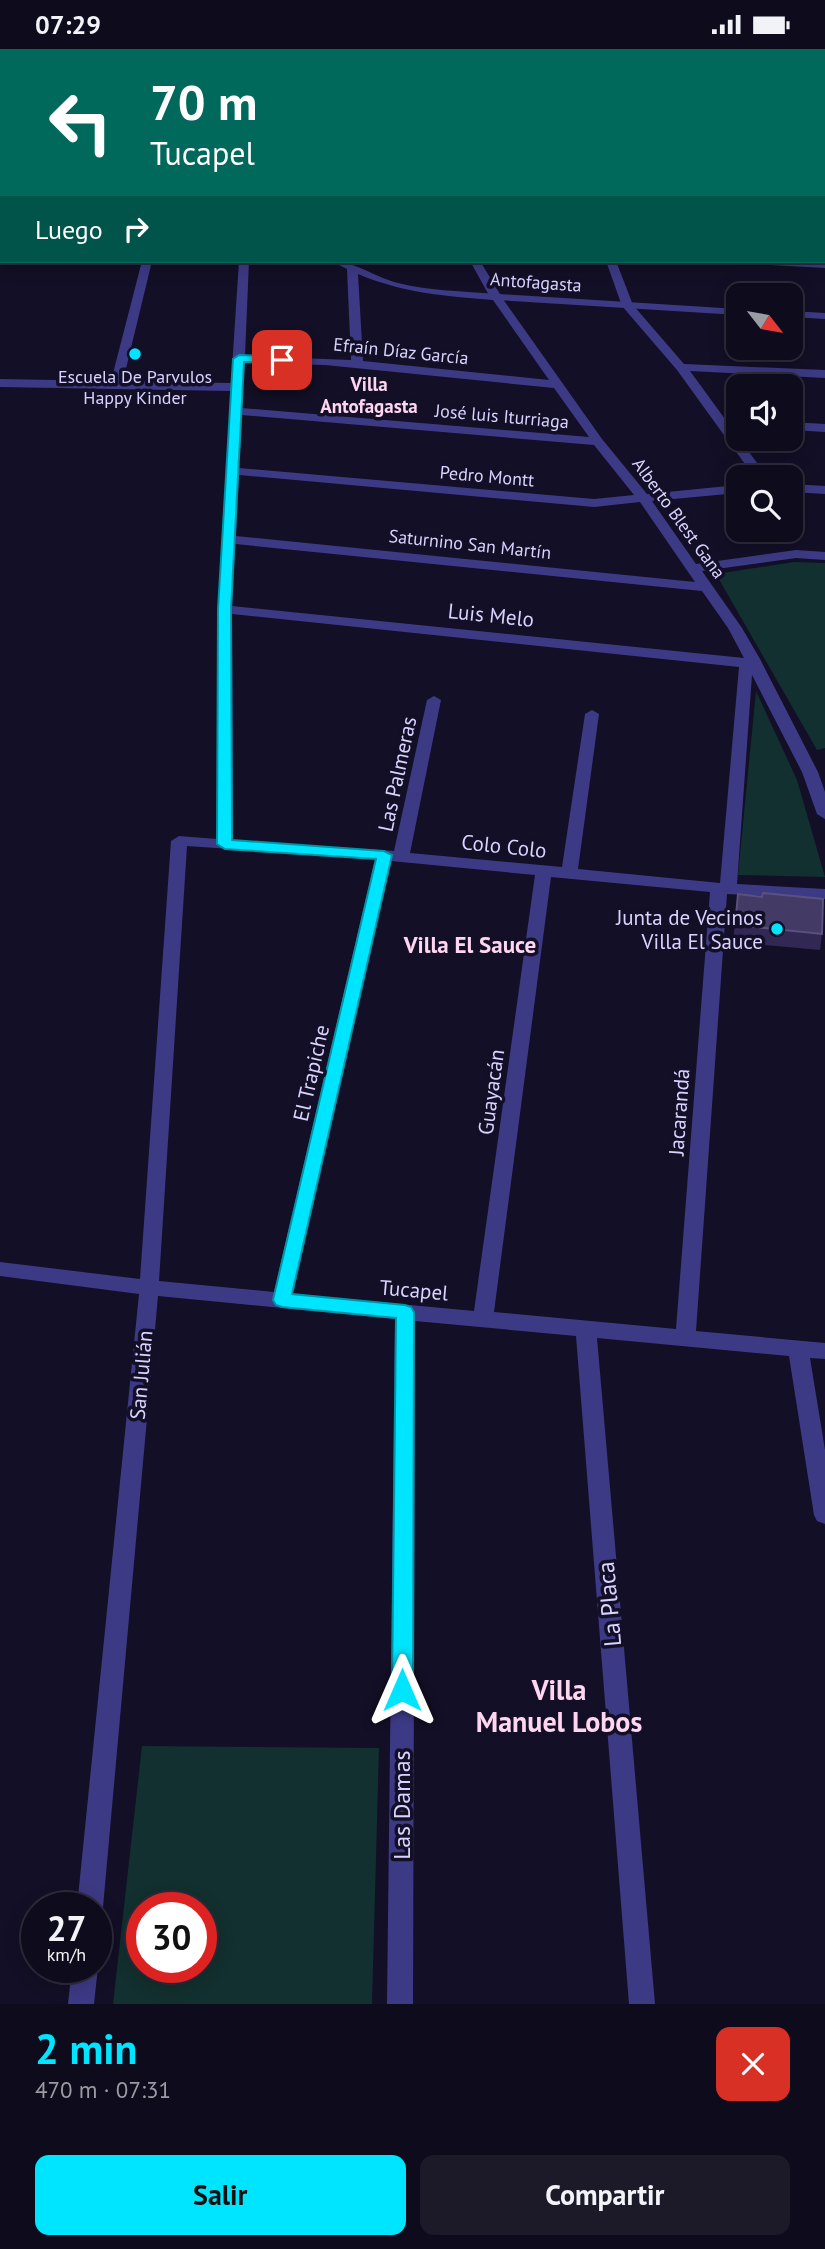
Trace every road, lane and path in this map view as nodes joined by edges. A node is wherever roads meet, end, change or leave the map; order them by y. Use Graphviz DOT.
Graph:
graph roads {
  1 [pos="146,263"];
  2 [pos="244,263"];
  3 [pos="341,263"];
  4 [pos="476,263"];
  5 [pos="612,263"];
  6 [pos="788,263"];
  7 [pos="825,265"];
  8 [pos="352,268"];
  9 [pos="496,297"];
  10 [pos="628,306"];
  11 [pos="726,310"];
  12 [pos="803,315"];
  13 [pos="825,316"];
  14 [pos="239,359"];
  15 [pos="357,364"];
  16 [pos="681,367"];
  17 [pos="825,374"];
  18 [pos="0,383"];
  19 [pos="116,385"];
  20 [pos="559,385"];
  21 [pos="237,387"];
  22 [pos="236,411"];
  23 [pos="722,421"];
  24 [pos="726,421"];
  25 [pos="803,427"];
  26 [pos="825,428"];
  27 [pos="598,442"];
  28 [pos="753,465"];
  29 [pos="232,471"];
  30 [pos="803,489"];
  31 [pos="726,490"];
  32 [pos="825,490"];
  33 [pos="643,498"];
  34 [pos="229,539"];
  35 [pos="825,556"];
  36 [pos="694,568"];
  37 [pos="707,587"];
  38 [pos="225,609"];
  39 [pos="749,661"];
  40 [pos="434,700"];
  41 [pos="592,714"];
  42 [pos="818,768"];
  43 [pos="825,814"];
  44 [pos="179,841"];
  45 [pos="225,844"];
  46 [pos="393,856"];
  47 [pos="544,871"];
  48 [pos="569,873"];
  49 [pos="723,889"];
  50 [pos="825,894"];
  51 [pos="0,1269"];
  52 [pos="149,1288"];
  53 [pos="282,1300"];
  54 [pos="405,1312"];
  55 [pos="483,1319"];
  56 [pos="586,1329"];
  57 [pos="685,1338"];
  58 [pos="798,1349"];
  59 [pos="825,1351"];
  60 [pos="825,1515"];
  61 [pos="91,1892"];
  62 [pos="83,1983"];
  63 [pos="81,2004"];
  64 [pos="400,2004"];
  65 [pos="642,2004"];
  1 -- 19 [label="street"];
  2 -- 14 [label="street"];
  3 -- 8 [label="street, Antofagasta"];
  4 -- 9 [label="street, Alberto Blest Gana"];
  5 -- 10 [label="street"];
  6 -- 7 [label="street"];
  8 -- 9 [label="street, Antofagasta"];
  8 -- 15 [label="street"];
  9 -- 10 [label="street, Antofagasta"];
  9 -- 20 [label="street, Alberto Blest Gana"];
  10 -- 11 [label="street, Antofagasta"];
  10 -- 16 [label="street"];
  12 -- 13 [label="street"];
  14 -- 15 [label="street, Efraín Díaz García"];
  14 -- 21 [label="street"];
  15 -- 20 [label="street, Efraín Díaz García"];
  16 -- 17 [label="street"];
  16 -- 23 [label="street"];
  18 -- 19 [label="street"];
  19 -- 21 [label="street"];
  20 -- 27 [label="street, Alberto Blest Gana"];
  21 -- 22 [label="street"];
  22 -- 27 [label="street, José luis Iturriaga"];
  22 -- 29 [label="street"];
  23 -- 24 [label="street"];
  23 -- 28 [label="street"];
  25 -- 26 [label="street"];
  27 -- 33 [label="street, Alberto Blest Gana"];
  29 -- 33 [label="street, Pedro Montt"];
  29 -- 34 [label="street"];
  30 -- 32 [label="street"];
  31 -- 33 [label="street, Pedro Montt"];
  33 -- 36 [label="street, Alberto Blest Gana"];
  34 -- 37 [label="street, Saturnino San Martín"];
  34 -- 38 [label="street"];
  35 -- 36 [label="street"];
  36 -- 37 [label="street, Alberto Blest Gana"];
  37 -- 39 [label="street, Alberto Blest Gana"];
  38 -- 39 [label="street, Luis Melo"];
  38 -- 45 [label="street"];
  39 -- 42 [label="street, Alberto Blest Gana"];
  39 -- 49 [label="street, Jacarandá"];
  40 -- 46 [label="street, Las Palmeras"];
  41 -- 48 [label="street"];
  42 -- 43 [label="street, Alberto Blest Gana"];
  44 -- 45 [label="street, Colo Colo"];
  44 -- 52 [label="street, San Julián"];
  45 -- 46 [label="street, Colo Colo"];
  46 -- 47 [label="street, Colo Colo"];
  46 -- 53 [label="street, El Trapiche"];
  47 -- 48 [label="street, Colo Colo"];
  47 -- 55 [label="street, Guayacán"];
  48 -- 49 [label="street, Colo Colo"];
  49 -- 50 [label="street, Colo Colo"];
  49 -- 57 [label="street, Jacarandá"];
  51 -- 52 [label="street, Tucapel"];
  52 -- 53 [label="street, Tucapel"];
  52 -- 61 [label="street, San Julián"];
  53 -- 54 [label="street, Tucapel"];
  54 -- 55 [label="street, Tucapel"];
  54 -- 64 [label="street, Las Damas"];
  55 -- 56 [label="street, Tucapel"];
  56 -- 57 [label="street, Tucapel"];
  56 -- 65 [label="street, La Placa"];
  57 -- 58 [label="street, Tucapel"];
  58 -- 59 [label="street, Tucapel"];
  58 -- 60 [label="street"];
  62 -- 63 [label="street"];
}
